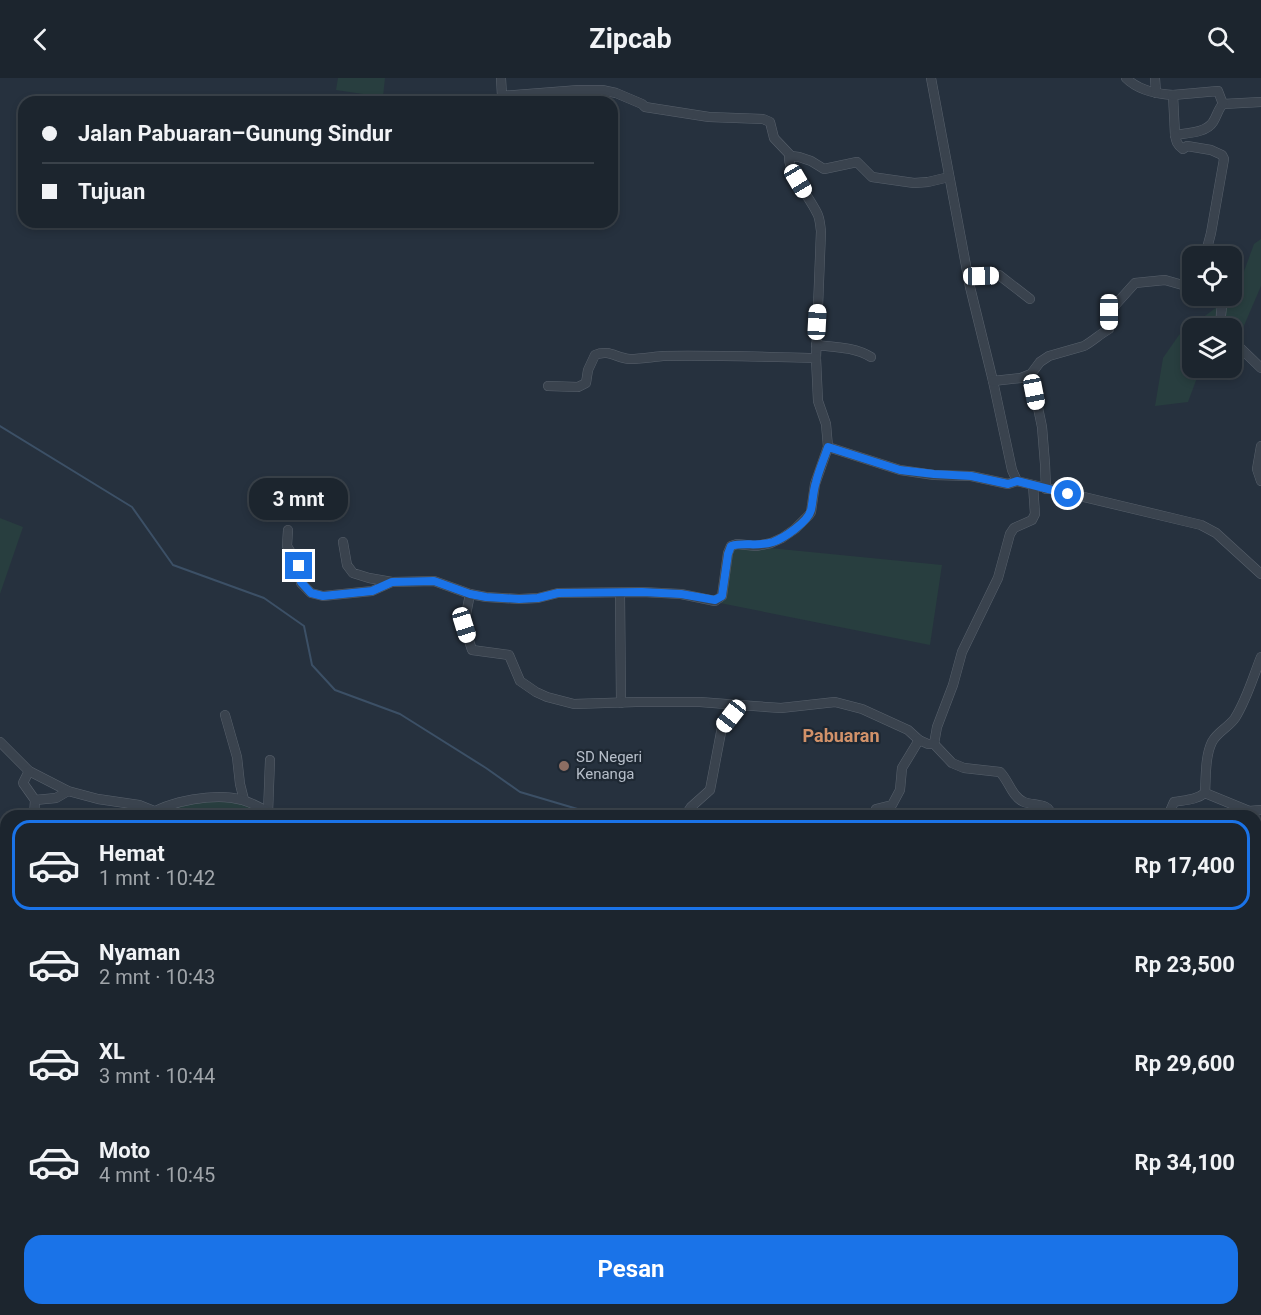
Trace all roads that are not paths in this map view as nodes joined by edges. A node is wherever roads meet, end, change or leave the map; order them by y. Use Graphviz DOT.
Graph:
graph roads {
  1 [pos="501,78"];
  2 [pos="931,78"];
  3 [pos="1126,78"];
  4 [pos="1155,78"];
  5 [pos="1156,93"];
  6 [pos="1173,95"];
  7 [pos="1261,102"];
  8 [pos="1223,104"];
  9 [pos="1175,135"];
  10 [pos="791,156"];
  11 [pos="949,177"];
  12 [pos="1208,246"];
  13 [pos="969,279"];
  14 [pos="1182,285"];
  15 [pos="1030,299"];
  16 [pos="816,345"];
  17 [pos="1242,350"];
  18 [pos="871,357"];
  19 [pos="816,358"];
  20 [pos="1261,368"];
  21 [pos="1031,374"];
  22 [pos="993,381"];
  23 [pos="548,386"];
  24 [pos="1261,446"];
  25 [pos="828,447"];
  26 [pos="1017,481"];
  27 [pos="1261,481"];
  28 [pos="1033,485"];
  29 [pos="1046,489"];
  30 [pos="288,530"];
  31 [pos="343,542"];
  32 [pos="1261,574"];
  33 [pos="392,582"];
  34 [pos="620,593"];
  35 [pos="470,594"];
  36 [pos="1261,657"];
  37 [pos="621,703"];
  38 [pos="739,705"];
  39 [pos="225,715"];
  40 [pos="919,740"];
  41 [pos="0,742"];
  42 [pos="934,744"];
  43 [pos="270,760"];
  44 [pos="29,771"];
  45 [pos="68,791"];
  46 [pos="1205,793"];
  47 [pos="35,800"];
  48 [pos="244,800"];
  49 [pos="34,810"];
  50 [pos="146,810"];
  51 [pos="159,810"];
  52 [pos="264,810"];
  53 [pos="272,810"];
  54 [pos="689,810"];
  55 [pos="875,810"];
  56 [pos="1050,810"];
  57 [pos="1171,810"];
  58 [pos="1247,810"];
  1 -- 10 [label="street"];
  2 -- 11 [label="street"];
  3 -- 5 [label="street"];
  4 -- 5 [label="street"];
  5 -- 6 [label="street"];
  6 -- 8 [label="street"];
  6 -- 9 [label="street"];
  7 -- 8 [label="street"];
  8 -- 9 [label="street"];
  9 -- 12 [label="street"];
  10 -- 11 [label="street"];
  10 -- 16 [label="street"];
  11 -- 13 [label="street"];
  13 -- 15 [label="street"];
  13 -- 22 [label="street"];
  14 -- 21 [label="street"];
  16 -- 18 [label="street"];
  16 -- 19 [label="street"];
  17 -- 20 [label="street"];
  19 -- 23 [label="street"];
  19 -- 25 [label="street"];
  21 -- 22 [label="street"];
  21 -- 29 [label="street"];
  22 -- 26 [label="street"];
  24 -- 27 [label="street"];
  25 -- 26 [label="street"];
  25 -- 34 [label="street"];
  26 -- 28 [label="street"];
  28 -- 29 [label="street"];
  28 -- 42 [label="street"];
  29 -- 32 [label="street"];
  30 -- 33 [label="street"];
  31 -- 33 [label="street"];
  33 -- 35 [label="street"];
  34 -- 35 [label="street"];
  34 -- 37 [label="street"];
  35 -- 37 [label="street"];
  36 -- 46 [label="street"];
  37 -- 38 [label="street"];
  38 -- 40 [label="street"];
  38 -- 54 [label="street"];
  39 -- 48 [label="street"];
  40 -- 42 [label="street"];
  40 -- 55 [label="street"];
  41 -- 44 [label="street"];
  42 -- 56 [label="street"];
  43 -- 53 [label="street"];
  44 -- 45 [label="street"];
  44 -- 47 [label="street"];
  45 -- 47 [label="street"];
  45 -- 50 [label="street"];
  46 -- 57 [label="street"];
  46 -- 58 [label="street"];
  47 -- 49 [label="street"];
  48 -- 51 [label="street"];
  48 -- 52 [label="street"];
}
